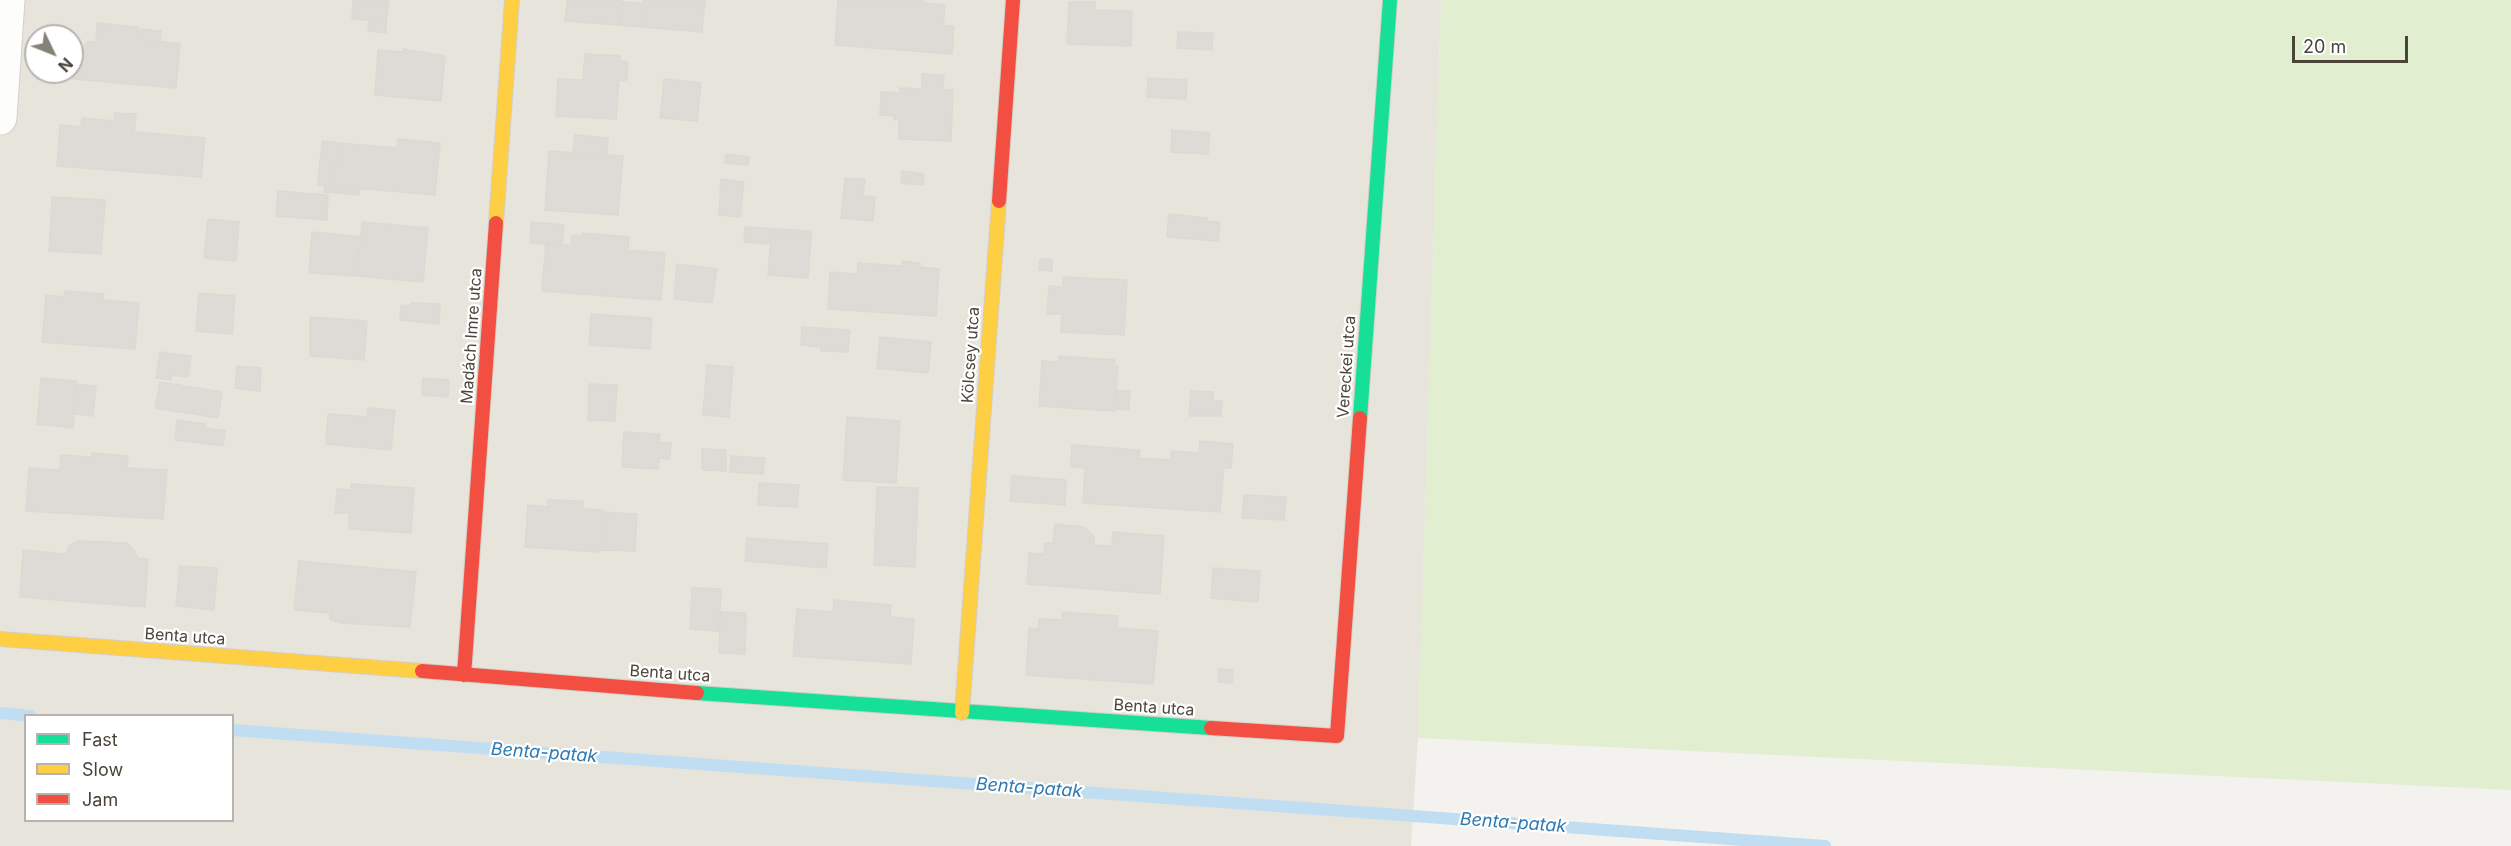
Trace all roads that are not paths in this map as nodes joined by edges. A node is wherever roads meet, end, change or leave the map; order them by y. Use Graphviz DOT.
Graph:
graph roads {
  1 [pos="8,0"];
  2 [pos="512,0"];
  3 [pos="1013,0"];
  4 [pos="1390,0"];
  5 [pos="0,118"];
  6 [pos="0,639"];
  7 [pos="464,675"];
  8 [pos="962,713"];
  9 [pos="1337,736"];
  1 -- 5 [label="street"];
  2 -- 7 [label="street, Madách Imre utca"];
  3 -- 8 [label="street, Kölcsey utca"];
  4 -- 9 [label="street, Vereckei utca"];
  6 -- 7 [label="street, Benta utca"];
  7 -- 8 [label="street, Benta utca"];
  8 -- 9 [label="street, Benta utca"];
}
